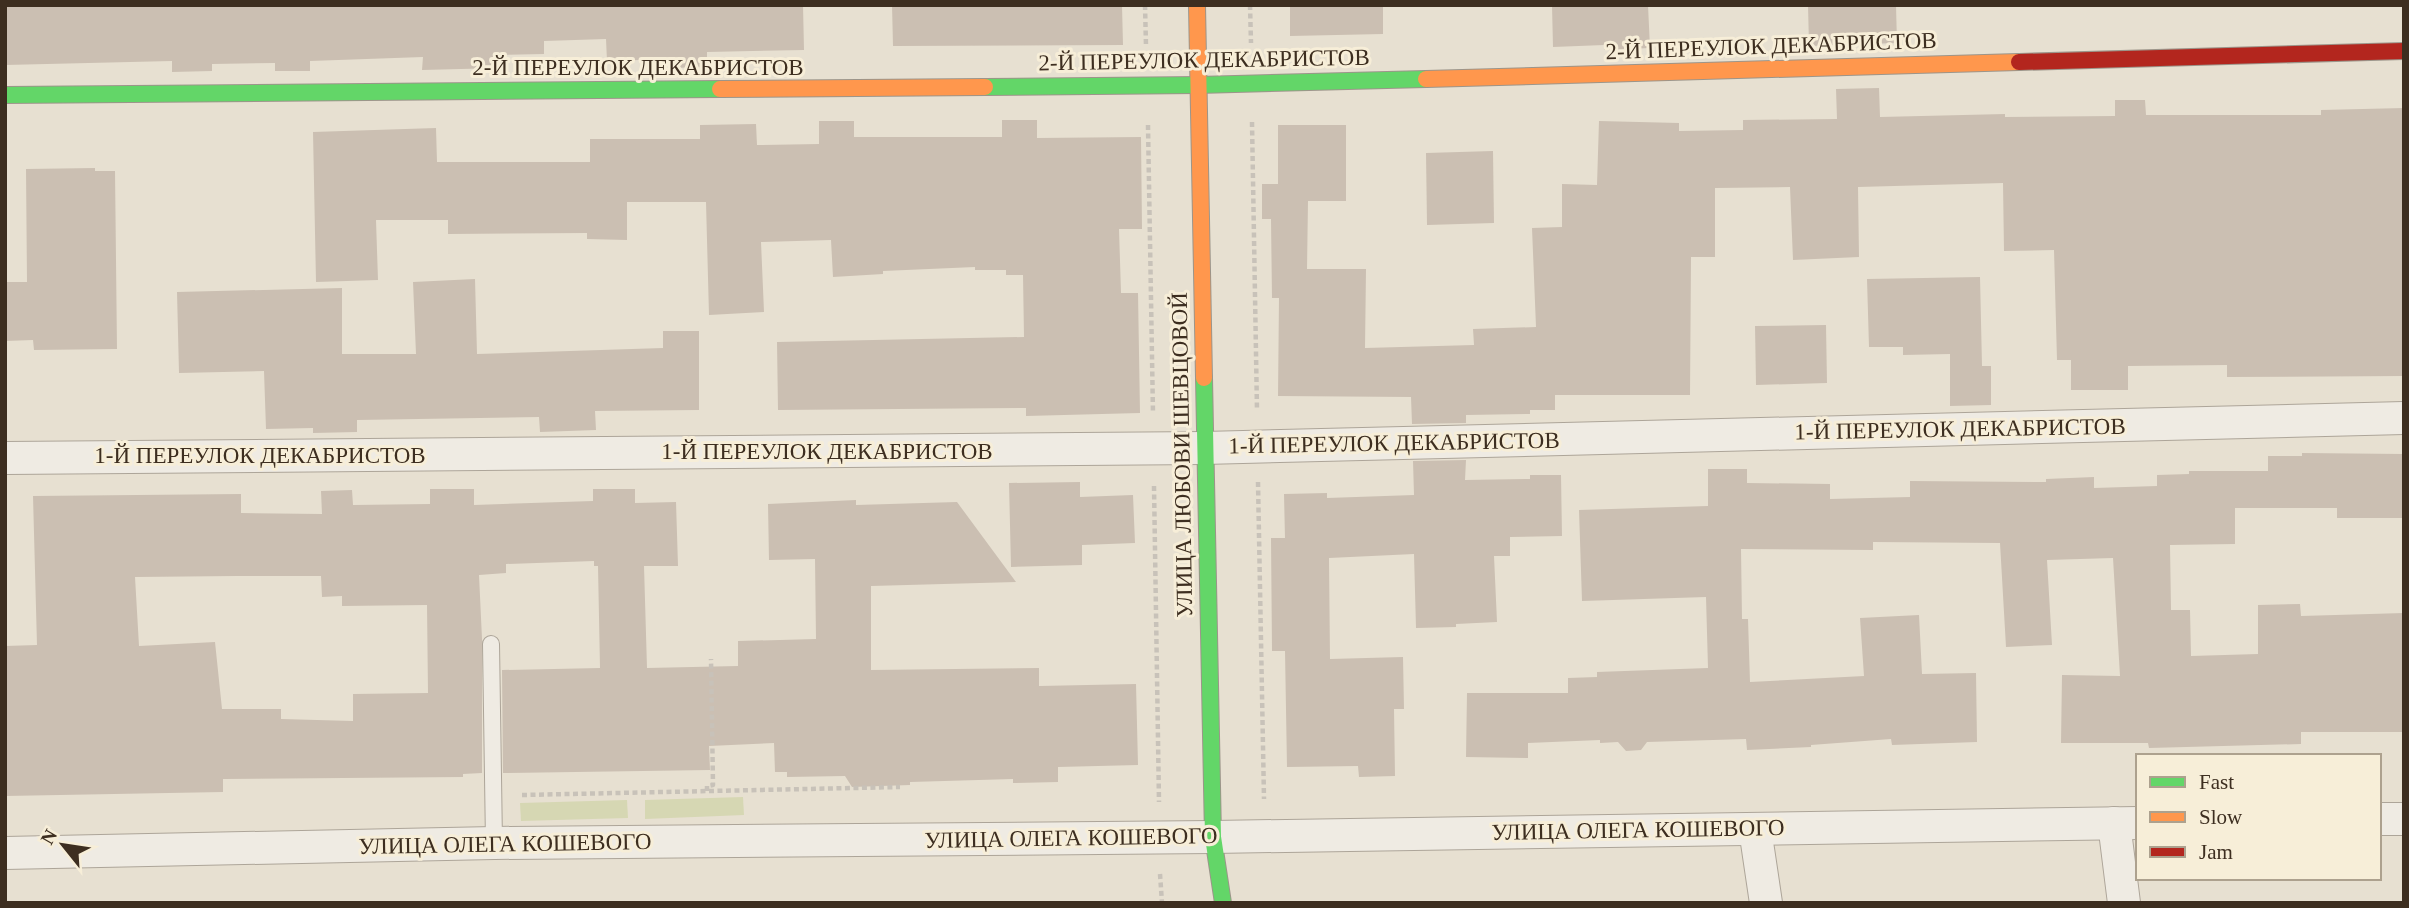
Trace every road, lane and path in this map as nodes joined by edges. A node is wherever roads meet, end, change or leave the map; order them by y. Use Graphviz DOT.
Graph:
graph roads {
  1 [pos="1197,5"];
  2 [pos="2404,51"];
  3 [pos="1198,85"];
  4 [pos="5,95"];
  5 [pos="2404,418"];
  6 [pos="1204,448"];
  7 [pos="5,458"];
  8 [pos="491,644"];
  9 [pos="711,659"];
  10 [pos="900,787"];
  11 [pos="706,791"];
  12 [pos="493,796"];
  13 [pos="2404,819"];
  14 [pos="2381,820"];
  15 [pos="2126,823"];
  16 [pos="1755,829"];
  17 [pos="1213,837"];
  18 [pos="494,844"];
  19 [pos="5,853"];
  20 [pos="1223,903"];
  21 [pos="1766,903"];
  22 [pos="2124,903"];
  1 -- 3 [label="street, УЛИЦА ЛЮБОВИ ШЕВЦОВОЙ"];
  2 -- 3 [label="street, 2-Й ПЕРЕУЛОК ДЕКАБРИСТОВ"];
  3 -- 4 [label="street, 2-Й ПЕРЕУЛОК ДЕКАБРИСТОВ"];
  3 -- 6 [label="street, УЛИЦА ЛЮБОВИ ШЕВЦОВОЙ"];
  5 -- 6 [label="street, 1-Й ПЕРЕУЛОК ДЕКАБРИСТОВ"];
  6 -- 7 [label="street, 1-Й ПЕРЕУЛОК ДЕКАБРИСТОВ"];
  6 -- 17 [label="street, УЛИЦА ЛЮБОВИ ШЕВЦОВОЙ"];
  8 -- 12 [label="lane"];
  9 -- 11 [label="path"];
  10 -- 11 [label="path"];
  11 -- 12 [label="path"];
  12 -- 18 [label="lane"];
  13 -- 14 [label="street"];
  15 -- 16 [label="street, УЛИЦА ОЛЕГА КОШЕВОГО"];
  15 -- 22 [label="street"];
  16 -- 17 [label="street, УЛИЦА ОЛЕГА КОШЕВОГО"];
  16 -- 21 [label="street"];
  17 -- 18 [label="street, УЛИЦА ОЛЕГА КОШЕВОГО"];
  17 -- 20 [label="street, УЛИЦА ЛЮБОВИ ШЕВЦОВОЙ"];
  18 -- 19 [label="street, УЛИЦА ОЛЕГА КОШЕВОГО"];
}
